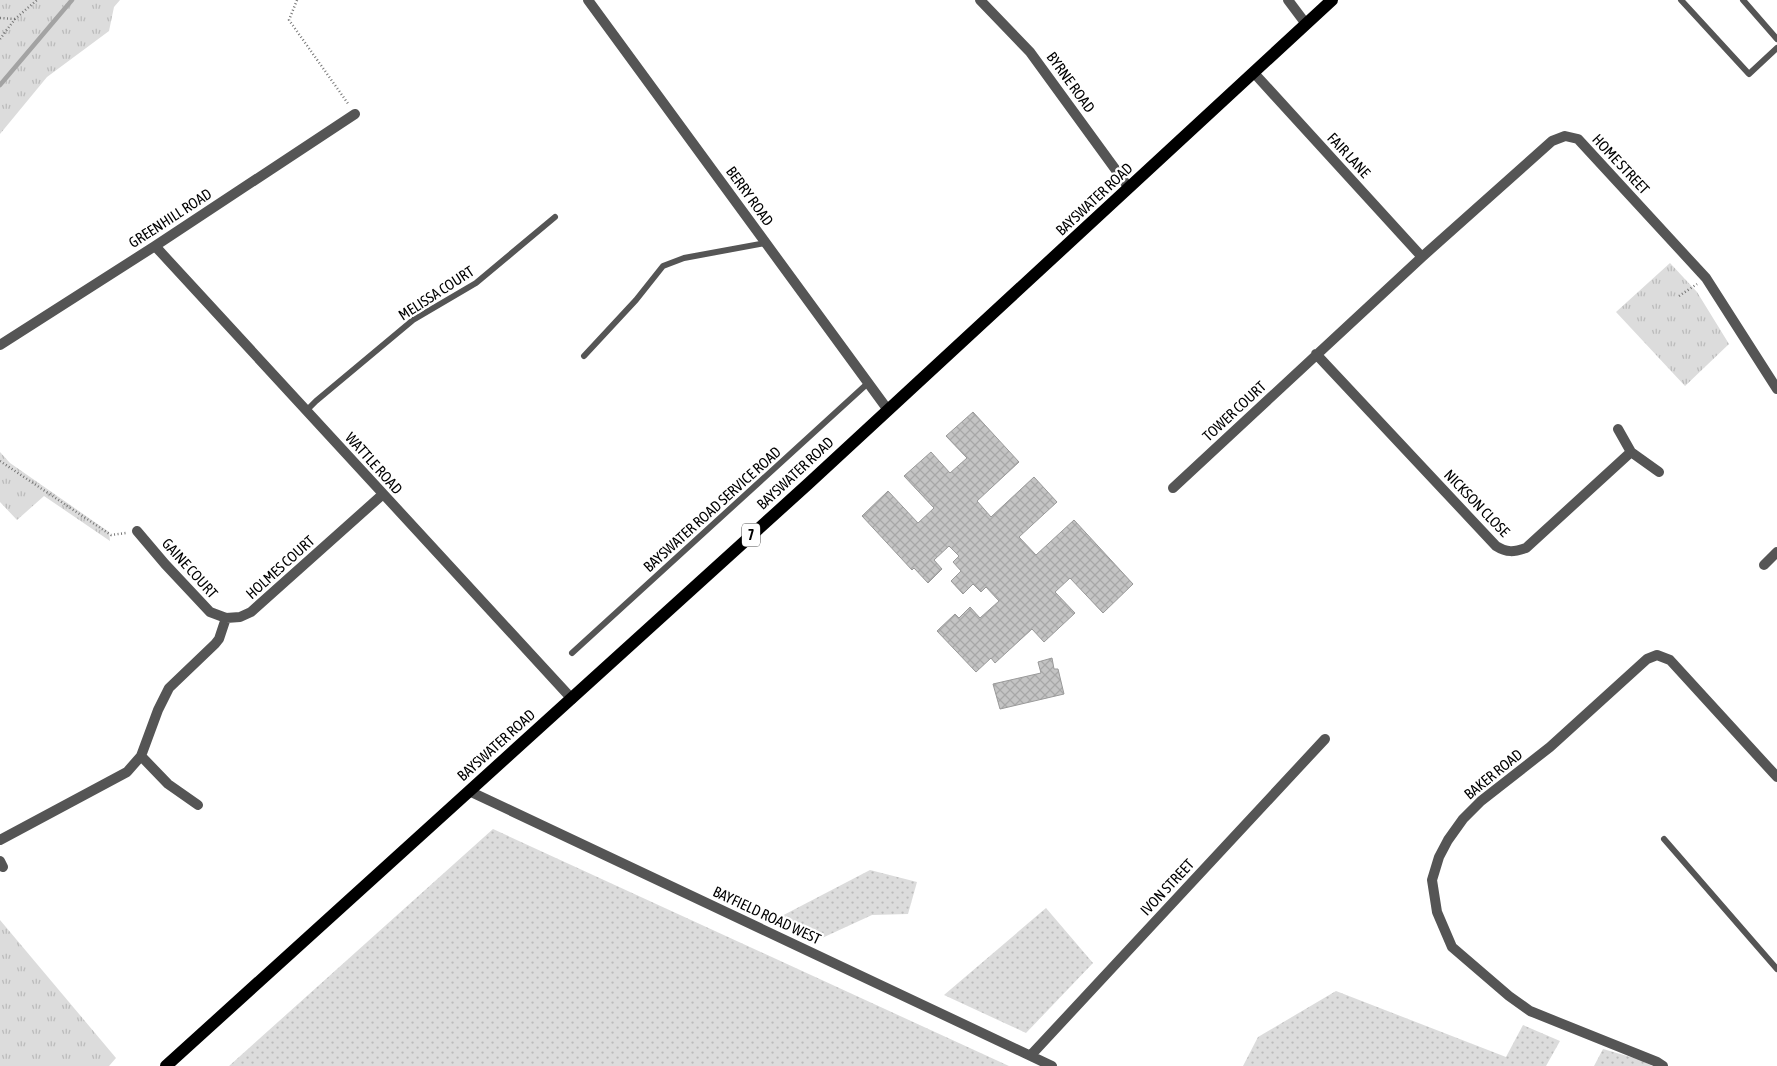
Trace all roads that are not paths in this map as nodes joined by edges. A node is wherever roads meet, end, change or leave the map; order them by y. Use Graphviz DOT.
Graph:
graph roads {
  1 [pos="588,0"];
  2 [pos="980,0"];
  3 [pos="1288,0"];
  4 [pos="1332,0"];
  5 [pos="1681,0"];
  6 [pos="1743,0"];
  7 [pos="1306,24"];
  8 [pos="1777,39"];
  9 [pos="1777,48"];
  10 [pos="1254,73"];
  11 [pos="355,114"];
  12 [pos="1130,188"];
  13 [pos="555,216"];
  14 [pos="765,243"];
  15 [pos="155,246"];
  16 [pos="1422,257"];
  17 [pos="0,345"];
  18 [pos="1316,354"];
  19 [pos="584,356"];
  20 [pos="868,383"];
  21 [pos="1777,389"];
  22 [pos="307,410"];
  23 [pos="888,410"];
  24 [pos="1618,429"];
  25 [pos="1631,452"];
  26 [pos="1658,472"];
  27 [pos="1173,488"];
  28 [pos="382,495"];
  29 [pos="138,531"];
  30 [pos="1777,552"];
  31 [pos="1764,565"];
  32 [pos="226,618"];
  33 [pos="572,653"];
  34 [pos="572,699"];
  35 [pos="1325,739"];
  36 [pos="141,756"];
  37 [pos="1777,777"];
  38 [pos="469,791"];
  39 [pos="198,805"];
  40 [pos="1664,839"];
  41 [pos="0,840"];
  42 [pos="1777,969"];
  43 [pos="1031,1056"];
  44 [pos="166,1066"];
  45 [pos="1052,1066"];
  46 [pos="1663,1066"];
  1 -- 14 [label="street, BERRY ROAD"];
  2 -- 12 [label="street, BYRNE ROAD"];
  3 -- 7 [label="street"];
  4 -- 7 [label="main road, BAYSWATER ROAD / 7"];
  5 -- 9 [label="lane"];
  6 -- 8 [label="lane"];
  7 -- 10 [label="main road, BAYSWATER ROAD / 7"];
  10 -- 12 [label="main road, BAYSWATER ROAD / 7"];
  10 -- 16 [label="street, FAIR LANE"];
  11 -- 15 [label="street, GREENHILL ROAD"];
  12 -- 23 [label="main road, BAYSWATER ROAD / 7"];
  13 -- 22 [label="lane, MELISSA COURT"];
  14 -- 19 [label="lane"];
  14 -- 20 [label="street, BERRY ROAD"];
  15 -- 17 [label="street, GREENHILL ROAD"];
  15 -- 22 [label="street, WATTLE ROAD"];
  16 -- 18 [label="street, HOME STREET"];
  16 -- 21 [label="street, HOME STREET"];
  18 -- 25 [label="street, NICKSON CLOSE"];
  18 -- 27 [label="street, TOWER COURT"];
  20 -- 23 [label="street, BERRY ROAD"];
  20 -- 33 [label="lane, BAYSWATER ROAD SERVICE ROAD"];
  22 -- 28 [label="street, WATTLE ROAD"];
  23 -- 34 [label="main road, BAYSWATER ROAD / 7"];
  24 -- 25 [label="street"];
  25 -- 26 [label="street"];
  28 -- 32 [label="street, HOLMES COURT"];
  28 -- 34 [label="street, WATTLE ROAD"];
  29 -- 32 [label="street, GAINE COURT"];
  30 -- 31 [label="street"];
  32 -- 36 [label="street"];
  34 -- 38 [label="main road, BAYSWATER ROAD / 7"];
  35 -- 43 [label="street, IVON STREET"];
  36 -- 39 [label="street"];
  36 -- 41 [label="street"];
  37 -- 46 [label="street, BAKER ROAD"];
  38 -- 43 [label="street, BAYFIELD ROAD WEST"];
  38 -- 44 [label="main road, BAYSWATER ROAD / 7"];
  40 -- 42 [label="lane"];
  43 -- 45 [label="street, BAYFIELD ROAD WEST"];
}
